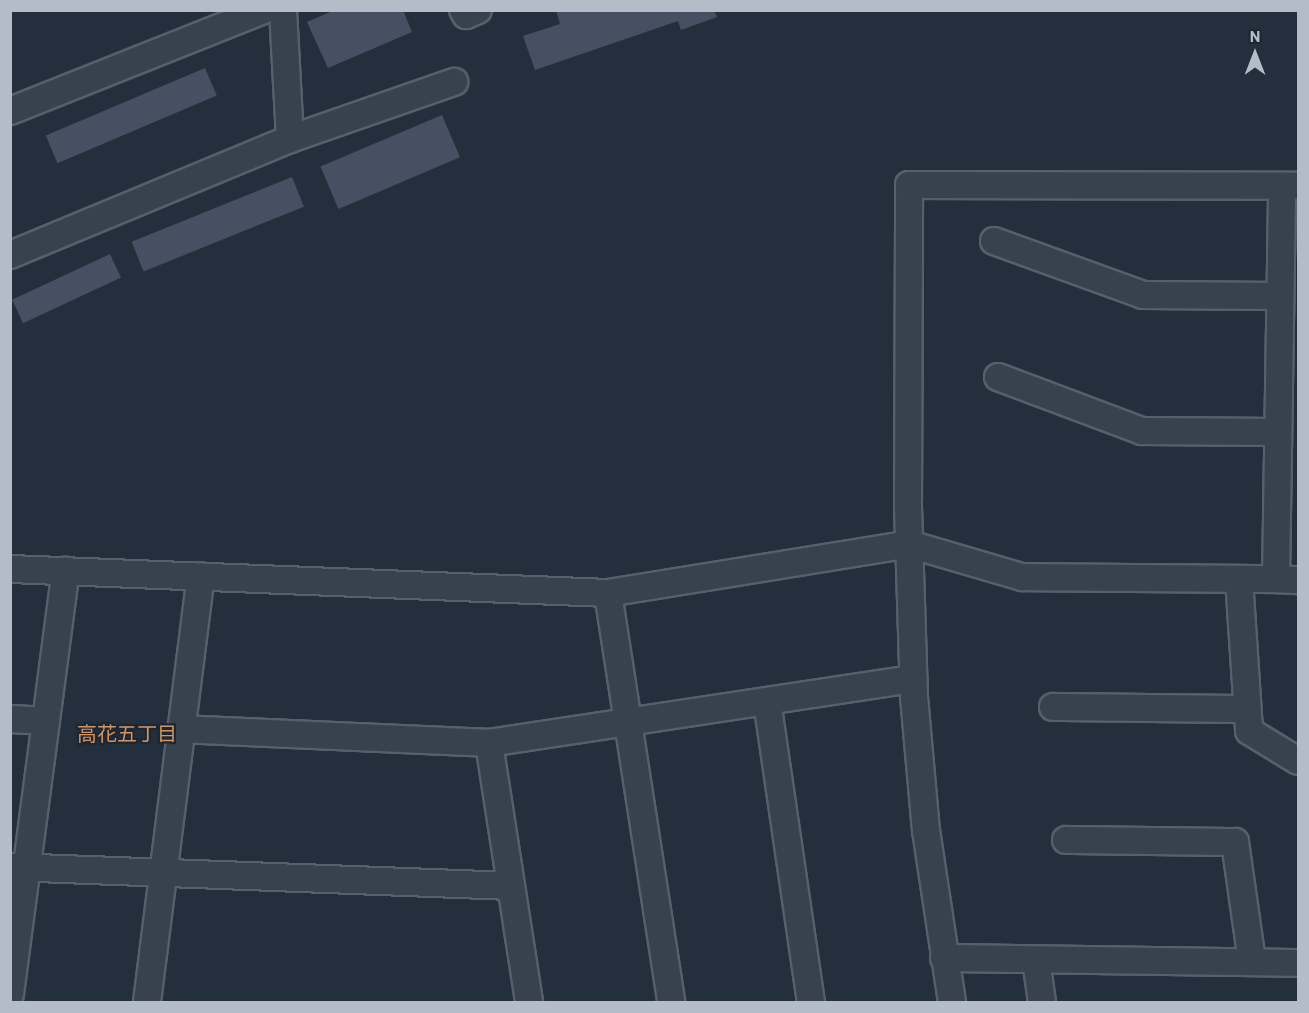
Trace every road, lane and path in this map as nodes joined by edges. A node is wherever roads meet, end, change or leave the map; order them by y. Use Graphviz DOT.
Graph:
graph roads {
  1 [pos="264,10"];
  2 [pos="283,10"];
  3 [pos="463,10"];
  4 [pos="478,10"];
  5 [pos="454,82"];
  6 [pos="10,111"];
  7 [pos="290,139"];
  8 [pos="1290,186"];
  9 [pos="994,241"];
  10 [pos="10,255"];
  11 [pos="1280,296"];
  12 [pos="1289,327"];
  13 [pos="998,377"];
  14 [pos="1285,445"];
  15 [pos="909,544"];
  16 [pos="10,569"];
  17 [pos="66,571"];
  18 [pos="201,576"];
  19 [pos="1239,579"];
  20 [pos="1287,580"];
  21 [pos="608,593"];
  22 [pos="913,679"];
  23 [pos="767,701"];
  24 [pos="1053,707"];
  25 [pos="1247,709"];
  26 [pos="10,719"];
  27 [pos="46,721"];
  28 [pos="628,722"];
  29 [pos="182,729"];
  30 [pos="489,742"];
  31 [pos="1299,761"];
  32 [pos="1066,840"];
  33 [pos="19,868"];
  34 [pos="163,874"];
  35 [pos="511,886"];
  36 [pos="944,958"];
  37 [pos="1036,960"];
  38 [pos="1252,962"];
  39 [pos="1299,963"];
  40 [pos="10,994"];
  41 [pos="147,1002"];
  42 [pos="529,1002"];
  43 [pos="671,1002"];
  44 [pos="811,1002"];
  45 [pos="951,1002"];
  46 [pos="1042,1002"];
  1 -- 6 [label="street"];
  2 -- 7 [label="street"];
  3 -- 4 [label="street"];
  5 -- 7 [label="street"];
  7 -- 10 [label="street"];
  8 -- 11 [label="street"];
  8 -- 15 [label="street"];
  9 -- 11 [label="street"];
  11 -- 12 [label="street"];
  12 -- 14 [label="street"];
  13 -- 14 [label="street"];
  14 -- 20 [label="street"];
  15 -- 19 [label="street"];
  15 -- 21 [label="street"];
  15 -- 22 [label="street"];
  16 -- 17 [label="street"];
  17 -- 18 [label="street"];
  17 -- 27 [label="street"];
  18 -- 21 [label="street"];
  18 -- 29 [label="street"];
  19 -- 20 [label="street"];
  19 -- 25 [label="street"];
  21 -- 28 [label="street"];
  22 -- 23 [label="street"];
  22 -- 36 [label="street"];
  23 -- 28 [label="street"];
  23 -- 44 [label="street"];
  24 -- 25 [label="street"];
  25 -- 31 [label="street"];
  26 -- 27 [label="street"];
  27 -- 33 [label="street"];
  28 -- 30 [label="street"];
  28 -- 43 [label="street"];
  29 -- 30 [label="street"];
  29 -- 34 [label="street"];
  30 -- 35 [label="street"];
  32 -- 38 [label="street"];
  33 -- 34 [label="street"];
  33 -- 40 [label="street"];
  34 -- 35 [label="street"];
  34 -- 41 [label="street"];
  35 -- 42 [label="street"];
  36 -- 37 [label="street"];
  36 -- 45 [label="street"];
  37 -- 38 [label="street"];
  37 -- 46 [label="street"];
  38 -- 39 [label="street"];
}
